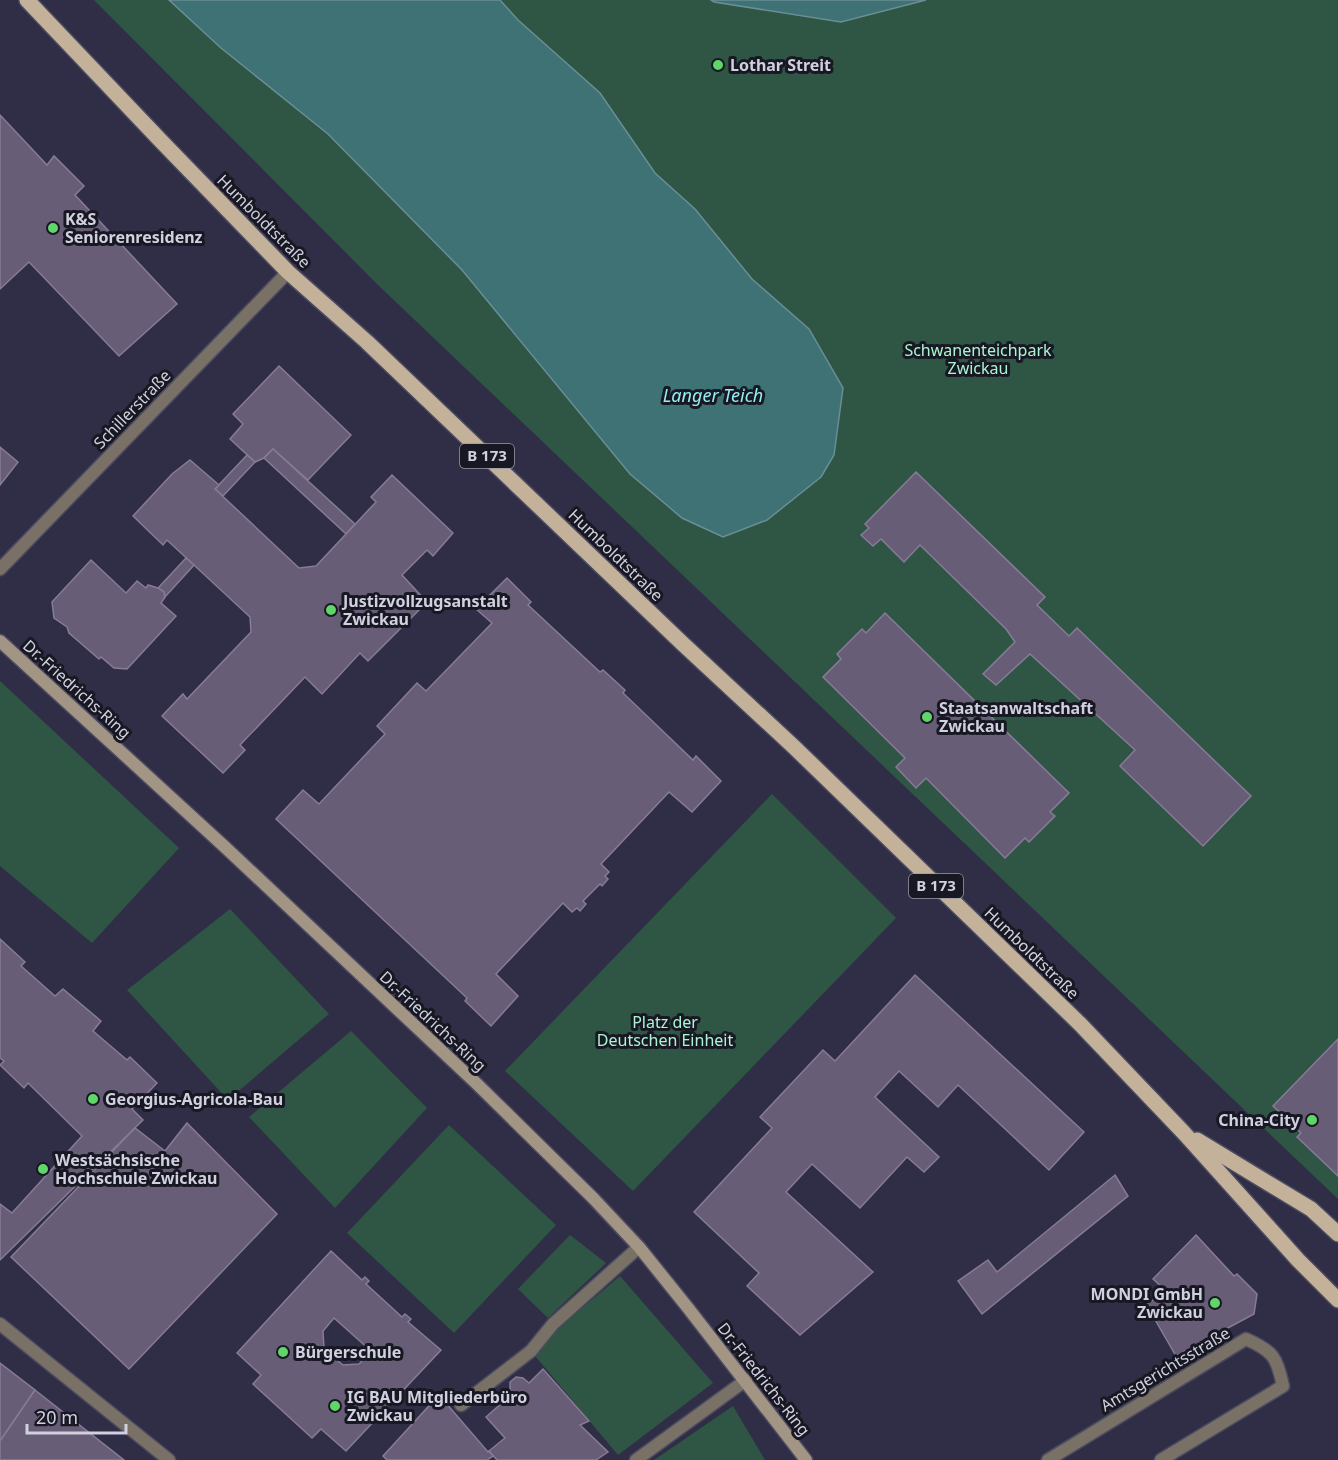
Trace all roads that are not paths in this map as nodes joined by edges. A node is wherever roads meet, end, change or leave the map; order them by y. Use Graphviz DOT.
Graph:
graph roads {
  1 [pos="27,0"];
  2 [pos="288,272"];
  3 [pos="0,569"];
  4 [pos="0,641"];
  5 [pos="1184,1133"];
  6 [pos="1338,1234"];
  7 [pos="639,1247"];
  8 [pos="1338,1300"];
  9 [pos="0,1324"];
  10 [pos="746,1380"];
  11 [pos="461,1405"];
  12 [pos="169,1460"];
  13 [pos="636,1460"];
  14 [pos="806,1460"];
  15 [pos="1048,1460"];
  16 [pos="1161,1460"];
  1 -- 2 [label="main road, Humboldtstraße / B 173"];
  2 -- 3 [label="street, Schillerstraße"];
  2 -- 5 [label="main road, Humboldtstraße / B 173"];
  4 -- 7 [label="main road, Dr.-Friedrichs-Ring"];
  5 -- 6 [label="main road, Humboldtstraße / B 173"];
  5 -- 8 [label="main road, Humboldtstraße / B 173"];
  7 -- 10 [label="main road, Dr.-Friedrichs-Ring"];
  7 -- 11 [label="street"];
  9 -- 12 [label="street"];
  10 -- 13 [label="street"];
  10 -- 14 [label="main road, Dr.-Friedrichs-Ring"];
  15 -- 16 [label="street, Amtsgerichtsstraße"];
}
